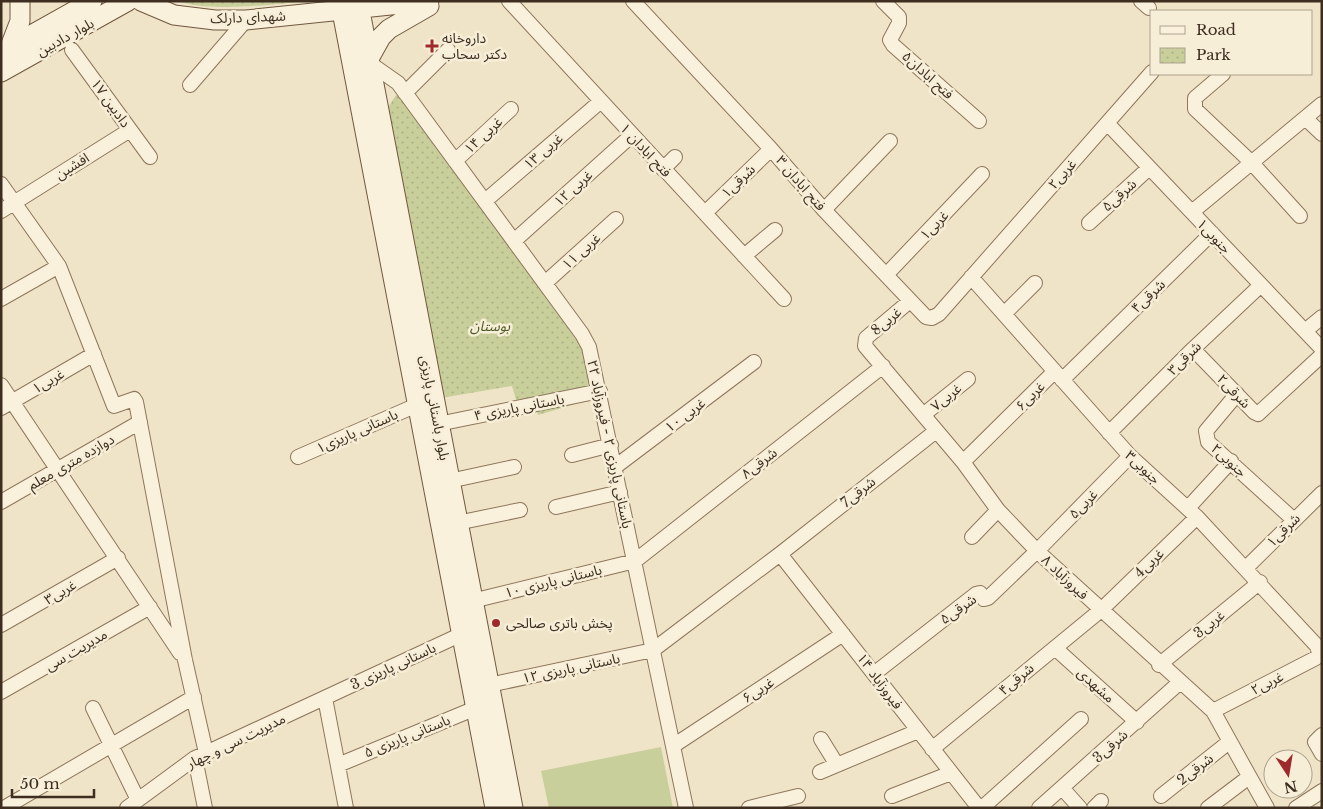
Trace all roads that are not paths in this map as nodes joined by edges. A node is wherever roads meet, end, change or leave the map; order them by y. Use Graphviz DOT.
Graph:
graph roads {
  1 [pos="20,1"];
  2 [pos="92,1"];
  3 [pos="128,1"];
  4 [pos="140,1"];
  5 [pos="429,1"];
  6 [pos="440,1"];
  7 [pos="509,1"];
  8 [pos="634,1"];
  9 [pos="883,1"];
  10 [pos="349,5"];
  11 [pos="246,20"];
  12 [pos="6,50"];
  13 [pos="72,50"];
  14 [pos="448,50"];
  15 [pos="360,64"];
  16 [pos="1,72"];
  17 [pos="1150,74"];
  18 [pos="1222,75"];
  19 [pos="190,85"];
  20 [pos="405,93"];
  21 [pos="601,101"];
  22 [pos="1322,104"];
  23 [pos="511,109"];
  24 [pos="1305,118"];
  25 [pos="979,121"];
  26 [pos="1107,123"];
  27 [pos="130,130"];
  28 [pos="1322,134"];
  29 [pos="632,135"];
  30 [pos="890,141"];
  31 [pos="771,149"];
  32 [pos="150,157"];
  33 [pos="675,157"];
  34 [pos="455,162"];
  35 [pos="1251,162"];
  36 [pos="1149,168"];
  37 [pos="664,169"];
  38 [pos="982,174"];
  39 [pos="1,184"];
  40 [pos="485,201"];
  41 [pos="13,202"];
  42 [pos="824,210"];
  43 [pos="1,211"];
  44 [pos="1192,212"];
  45 [pos="705,213"];
  46 [pos="1300,216"];
  47 [pos="616,219"];
  48 [pos="1089,222"];
  49 [pos="775,230"];
  50 [pos="1212,233"];
  51 [pos="514,241"];
  52 [pos="744,256"];
  53 [pos="59,266"];
  54 [pos="886,275"];
  55 [pos="972,277"];
  56 [pos="545,283"];
  57 [pos="1036,283"];
  58 [pos="1261,285"];
  59 [pos="1,299"];
  60 [pos="784,299"];
  61 [pos="910,300"];
  62 [pos="1004,314"];
  63 [pos="1322,317"];
  64 [pos="1305,331"];
  65 [pos="864,341"];
  66 [pos="1193,349"];
  67 [pos="1322,349"];
  68 [pos="94,354"];
  69 [pos="1322,355"];
  70 [pos="754,362"];
  71 [pos="883,366"];
  72 [pos="1058,376"];
  73 [pos="968,379"];
  74 [pos="1,385"];
  75 [pos="600,391"];
  76 [pos="1237,394"];
  77 [pos="6,405"];
  78 [pos="417,405"];
  79 [pos="923,415"];
  80 [pos="140,422"];
  81 [pos="438,424"];
  82 [pos="936,430"];
  83 [pos="1109,433"];
  84 [pos="611,445"];
  85 [pos="572,455"];
  86 [pos="1130,456"];
  87 [pos="298,457"];
  88 [pos="1231,461"];
  89 [pos="963,462"];
  90 [pos="514,467"];
  91 [pos="615,467"];
  92 [pos="57,470"];
  93 [pos="449,481"];
  94 [pos="620,492"];
  95 [pos="1322,493"];
  96 [pos="1,502"];
  97 [pos="556,506"];
  98 [pos="520,510"];
  99 [pos="998,510"];
  100 [pos="1193,513"];
  101 [pos="1294,520"];
  102 [pos="457,523"];
  103 [pos="972,537"];
  104 [pos="1037,551"];
  105 [pos="780,554"];
  106 [pos="118,558"];
  107 [pos="635,561"];
  108 [pos="1246,568"];
  109 [pos="1260,582"];
  110 [pos="472,601"];
  111 [pos="150,607"];
  112 [pos="1101,610"];
  113 [pos="1,625"];
  114 [pos="462,634"];
  115 [pos="843,634"];
  116 [pos="1055,648"];
  117 [pos="653,650"];
  118 [pos="1319,653"];
  119 [pos="185,660"];
  120 [pos="1159,665"];
  121 [pos="875,673"];
  122 [pos="1179,683"];
  123 [pos="489,685"];
  124 [pos="1,692"];
  125 [pos="194,697"];
  126 [pos="325,698"];
  127 [pos="93,708"];
  128 [pos="476,708"];
  129 [pos="1213,712"];
  130 [pos="1081,720"];
  131 [pos="1137,722"];
  132 [pos="918,731"];
  133 [pos="1318,738"];
  134 [pos="821,739"];
  135 [pos="1229,742"];
  136 [pos="110,744"];
  137 [pos="673,746"];
  138 [pos="932,749"];
  139 [pos="1322,754"];
  140 [pos="200,755"];
  141 [pos="338,765"];
  142 [pos="837,765"];
  143 [pos="820,772"];
  144 [pos="951,773"];
  145 [pos="1248,777"];
  146 [pos="1063,789"];
  147 [pos="1322,791"];
  148 [pos="798,796"];
  149 [pos="892,796"];
  150 [pos="1161,796"];
  151 [pos="132,804"];
  152 [pos="4,808"];
  153 [pos="205,808"];
  154 [pos="346,808"];
  155 [pos="495,808"];
  156 [pos="513,808"];
  157 [pos="686,808"];
  158 [pos="749,808"];
  159 [pos="980,808"];
  160 [pos="1039,808"];
  161 [pos="1080,808"];
  162 [pos="1208,808"];
  163 [pos="1268,808"];
  164 [pos="1296,808"];
  1 -- 12 [label="main road"];
  2 -- 12 [label="main road, بلوار دادبین"];
  3 -- 16 [label="main road, بلوار دادبین"];
  4 -- 11 [label="main road, شهدای دارلک"];
  5 -- 10 [label="main road, شهدای دارلک"];
  6 -- 15 [label="main road"];
  7 -- 21 [label="street, فتح ابادان ۱"];
  8 -- 31 [label="street, فتح ابادان ۳"];
  9 -- 25 [label="street, فتح ابادان۵"];
  10 -- 11 [label="main road, شهدای دارلک"];
  10 -- 15 [label="main road, بلوار باستانی پاریزی"];
  11 -- 19 [label="street"];
  13 -- 27 [label="street, دادبین ۱۷"];
  14 -- 20 [label="street"];
  15 -- 20 [label="street, باستانی پاریزی ۲ - فیروزآباد ۲۲"];
  15 -- 78 [label="main road, بلوار باستانی پاریزی"];
  15 -- 81 [label="main road, بلوار باستانی پاریزی"];
  17 -- 26 [label="street, غربی۲"];
  18 -- 35 [label="street"];
  20 -- 34 [label="street, باستانی پاریزی ۲ - فیروزآباد ۲۲"];
  21 -- 29 [label="street, فتح ابادان ۱"];
  21 -- 40 [label="street, غربی ۱۳"];
  22 -- 24 [label="street"];
  23 -- 34 [label="street, غربی ۱۴"];
  24 -- 28 [label="street"];
  24 -- 35 [label="street"];
  26 -- 36 [label="street, جنوبی۱"];
  26 -- 55 [label="street, غربی۲"];
  27 -- 32 [label="street, دادبین ۱۷"];
  27 -- 41 [label="street, افشین"];
  29 -- 37 [label="street, فتح ابادان ۱"];
  29 -- 51 [label="street, غربی ۱۲"];
  30 -- 42 [label="street"];
  31 -- 42 [label="street, فتح ابادان ۳"];
  31 -- 45 [label="street, شرقی۱"];
  33 -- 37 [label="street"];
  34 -- 40 [label="street, باستانی پاریزی ۲ - فیروزآباد ۲۲"];
  35 -- 44 [label="street"];
  35 -- 46 [label="street"];
  36 -- 44 [label="street, جنوبی۱"];
  36 -- 48 [label="street, شرقی۵"];
  37 -- 45 [label="street, فتح ابادان ۱"];
  38 -- 54 [label="street, غربی۱"];
  39 -- 41 [label="street"];
  40 -- 51 [label="street, باستانی پاریزی ۲ - فیروزآباد ۲۲"];
  41 -- 43 [label="street, افشین"];
  41 -- 53 [label="street"];
  42 -- 54 [label="street, فتح ابادان ۳"];
  44 -- 50 [label="street, جنوبی۱"];
  45 -- 52 [label="street, فتح ابادان ۱"];
  47 -- 56 [label="street, غربی ۱۱"];
  49 -- 52 [label="street"];
  50 -- 58 [label="street, جنوبی۱"];
  50 -- 72 [label="street, شرقی۴"];
  51 -- 56 [label="street, باستانی پاریزی ۲ - فیروزآباد ۲۲"];
  52 -- 60 [label="street, فتح ابادان ۱"];
  53 -- 59 [label="street"];
  53 -- 68 [label="street"];
  54 -- 61 [label="street, فتح ابادان ۳"];
  55 -- 61 [label="street, فتح ابادان ۳"];
  55 -- 62 [label="street, جنوبی۳"];
  56 -- 75 [label="street, باستانی پاریزی ۲ - فیروزآباد ۲۲"];
  57 -- 62 [label="street"];
  58 -- 64 [label="street, جنوبی۱"];
  58 -- 66 [label="street, شرقی۳"];
  61 -- 65 [label="street, غربی8"];
  62 -- 72 [label="street, جنوبی۳"];
  63 -- 64 [label="street"];
  64 -- 67 [label="street, جنوبی۱"];
  65 -- 71 [label="street, فیروزآباد ۸"];
  66 -- 76 [label="street, شرقی۲"];
  66 -- 83 [label="street, شرقی۳"];
  68 -- 77 [label="street, غربی۱"];
  68 -- 80 [label="street"];
  69 -- 76 [label="street, شرقی۲"];
  70 -- 91 [label="street, غربی ۱۰"];
  71 -- 79 [label="street, فیروزآباد ۸"];
  71 -- 107 [label="street, شرقی۸"];
  72 -- 83 [label="street, جنوبی۳"];
  72 -- 89 [label="street, غربی۶"];
  73 -- 79 [label="street, غربی۷"];
  74 -- 77 [label="street"];
  75 -- 81 [label="street, باستانی پاریزی ۴"];
  75 -- 84 [label="street, باستانی پاریزی ۲ - فیروزآباد ۲۲"];
  76 -- 88 [label="street, جنوبی۲"];
  77 -- 92 [label="street"];
  78 -- 87 [label="street, باستانی پاریزی۱"];
  78 -- 114 [label="main road, بلوار باستانی پاریزی"];
  79 -- 82 [label="street, فیروزآباد ۸"];
  80 -- 92 [label="street, دوازده متری معلم"];
  80 -- 119 [label="street"];
  81 -- 93 [label="main road, بلوار باستانی پاریزی"];
  82 -- 89 [label="street, فیروزآباد ۸"];
  82 -- 105 [label="street, شرقی7"];
  83 -- 86 [label="street, جنوبی۳"];
  84 -- 85 [label="street"];
  84 -- 91 [label="street, باستانی پاریزی ۲ - فیروزآباد ۲۲"];
  86 -- 100 [label="street, جنوبی۳"];
  86 -- 104 [label="street, غربی۵"];
  88 -- 100 [label="street, غربی4"];
  88 -- 101 [label="street, جنوبی۲"];
  89 -- 99 [label="street, فیروزآباد ۸"];
  90 -- 93 [label="street"];
  91 -- 94 [label="street, باستانی پاریزی ۲ - فیروزآباد ۲۲"];
  92 -- 96 [label="street, دوازده متری معلم"];
  92 -- 106 [label="street"];
  93 -- 102 [label="main road, بلوار باستانی پاریزی"];
  94 -- 97 [label="street"];
  94 -- 107 [label="street, باستانی پاریزی ۲ - فیروزآباد ۲۲"];
  95 -- 101 [label="street, شرقی۱"];
  98 -- 102 [label="street"];
  99 -- 103 [label="street"];
  99 -- 104 [label="street, فیروزآباد ۸"];
  100 -- 108 [label="street, جنوبی۳"];
  100 -- 112 [label="street, غربی4"];
  101 -- 108 [label="street, شرقی۱"];
  102 -- 110 [label="main road, بلوار باستانی پاریزی"];
  104 -- 112 [label="street, فیروزآباد ۸"];
  104 -- 121 [label="street, شرقی۵"];
  105 -- 115 [label="street, فیروزآباد ۱۴"];
  105 -- 117 [label="street, شرقی7"];
  106 -- 111 [label="street"];
  106 -- 113 [label="street, غربی۳"];
  107 -- 110 [label="street, باستانی پاریزی ۱۰"];
  107 -- 117 [label="street, باستانی پاریزی ۲ - فیروزآباد ۲۲"];
  108 -- 109 [label="street, جنوبی۳"];
  109 -- 118 [label="street, جنوبی۳"];
  109 -- 120 [label="street, غربی3"];
  110 -- 123 [label="main road, بلوار باستانی پاریزی"];
  111 -- 119 [label="street"];
  111 -- 124 [label="street, مدیریت سی"];
  112 -- 116 [label="street, شرقی۴"];
  112 -- 120 [label="street, فیروزآباد ۸"];
  114 -- 126 [label="street, باستانی پاریزی 3"];
  114 -- 128 [label="main road, بلوار باستانی پاریزی"];
  115 -- 121 [label="street, فیروزآباد ۱۴"];
  115 -- 137 [label="street, غربی۶"];
  116 -- 131 [label="street, مشهدی"];
  116 -- 138 [label="street, شرقی۴"];
  117 -- 123 [label="street, باستانی پاریزی ۱۲"];
  117 -- 137 [label="street, باستانی پاریزی ۲ - فیروزآباد ۲۲"];
  118 -- 129 [label="street, غربی۲"];
  119 -- 125 [label="street"];
  120 -- 122 [label="street, فیروزآباد ۸"];
  121 -- 132 [label="street, فیروزآباد ۱۴"];
  122 -- 129 [label="street, فیروزآباد ۸"];
  122 -- 131 [label="street, شرقی3"];
  123 -- 156 [label="main road, بلوار باستانی پاریزی"];
  125 -- 136 [label="street"];
  125 -- 140 [label="street"];
  126 -- 140 [label="street, مدیریت سی و چهار"];
  126 -- 141 [label="street"];
  127 -- 136 [label="street"];
  128 -- 141 [label="street, باستانی پاریزی ۵"];
  128 -- 155 [label="main road, بلوار باستانی پاریزی"];
  129 -- 135 [label="street, فیروزآباد ۸"];
  130 -- 159 [label="street"];
  131 -- 146 [label="street, شرقی3"];
  132 -- 138 [label="street, فیروزآباد ۱۴"];
  132 -- 142 [label="street"];
  133 -- 139 [label="street"];
  134 -- 142 [label="street"];
  135 -- 145 [label="street, فیروزآباد ۸"];
  135 -- 150 [label="street, شرقی2"];
  136 -- 151 [label="street"];
  136 -- 152 [label="street"];
  137 -- 157 [label="street, باستانی پاریزی ۲ - فیروزآباد ۲۲"];
  138 -- 144 [label="street, فیروزآباد ۱۴"];
  140 -- 151 [label="street, مدیریت سی و چهار"];
  140 -- 153 [label="street"];
  141 -- 154 [label="street"];
  142 -- 143 [label="street"];
  144 -- 149 [label="street"];
  144 -- 159 [label="street, فیروزآباد ۱۴"];
  145 -- 162 [label="street"];
  145 -- 163 [label="street, فیروزآباد ۸"];
  146 -- 160 [label="street, شرقی3"];
  146 -- 161 [label="street"];
  147 -- 164 [label="street"];
  148 -- 158 [label="street"];
}
